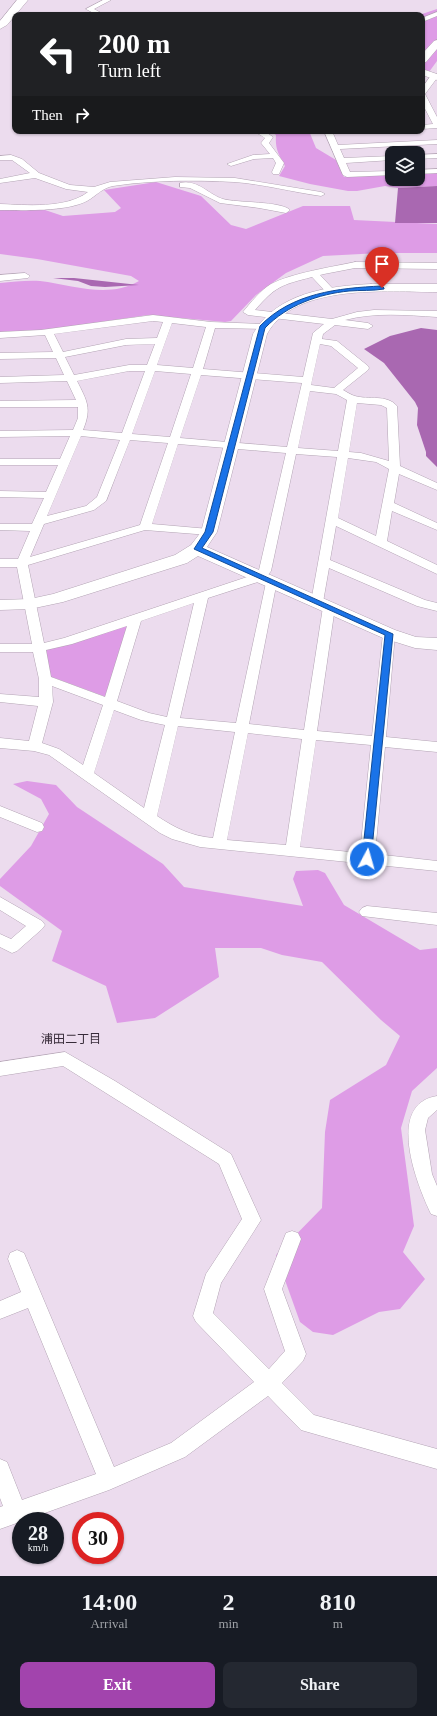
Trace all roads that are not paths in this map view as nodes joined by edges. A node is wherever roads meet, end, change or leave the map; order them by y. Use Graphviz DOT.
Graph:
graph roads {
  1 [pos="23,0"];
  2 [pos="108,0"];
  3 [pos="96,12"];
  4 [pos="437,14"];
  5 [pos="425,19"];
  6 [pos="0,26"];
  7 [pos="437,43"];
  8 [pos="425,57"];
  9 [pos="425,74"];
  10 [pos="436,79"];
  11 [pos="425,90"];
  12 [pos="425,99"];
  13 [pos="430,111"];
  14 [pos="437,125"];
  15 [pos="425,127"];
  16 [pos="264,134"];
  17 [pos="331,134"];
  18 [pos="437,142"];
  19 [pos="335,147"];
  20 [pos="276,156"];
  21 [pos="437,156"];
  22 [pos="425,157"];
  23 [pos="0,158"];
  24 [pos="385,158"];
  25 [pos="341,161"];
  26 [pos="231,164"];
  27 [pos="437,171"];
  28 [pos="276,172"];
  29 [pos="425,172"];
  30 [pos="385,173"];
  31 [pos="33,175"];
  32 [pos="165,180"];
  33 [pos="0,181"];
  34 [pos="95,190"];
  35 [pos="322,194"];
  36 [pos="0,207"];
  37 [pos="286,210"];
  38 [pos="437,257"];
  39 [pos="373,265"];
  40 [pos="437,266"];
  41 [pos="314,274"];
  42 [pos="25,276"];
  43 [pos="0,278"];
  44 [pos="437,288"];
  45 [pos="331,292"];
  46 [pos="248,312"];
  47 [pos="437,314"];
  48 [pos="274,315"];
  49 [pos="168,320"];
  50 [pos="332,322"];
  51 [pos="211,325"];
  52 [pos="236,326"];
  53 [pos="368,326"];
  54 [pos="262,327"];
  55 [pos="48,332"];
  56 [pos="0,335"];
  57 [pos="160,341"];
  58 [pos="317,341"];
  59 [pos="60,355"];
  60 [pos="0,356"];
  61 [pos="151,368"];
  62 [pos="197,371"];
  63 [pos="250,375"];
  64 [pos="71,379"];
  65 [pos="0,380"];
  66 [pos="307,384"];
  67 [pos="338,391"];
  68 [pos="352,399"];
  69 [pos="82,403"];
  70 [pos="0,404"];
  71 [pos="78,433"];
  72 [pos="0,434"];
  73 [pos="126,437"];
  74 [pos="174,441"];
  75 [pos="231,446"];
  76 [pos="292,451"];
  77 [pos="343,455"];
  78 [pos="0,462"];
  79 [pos="65,462"];
  80 [pos="395,467"];
  81 [pos="437,487"];
  82 [pos="0,494"];
  83 [pos="51,495"];
  84 [pos="388,505"];
  85 [pos="331,519"];
  86 [pos="38,525"];
  87 [pos="0,527"];
  88 [pos="145,527"];
  89 [pos="437,527"];
  90 [pos="209,532"];
  91 [pos="381,542"];
  92 [pos="197,549"];
  93 [pos="324,562"];
  94 [pos="0,563"];
  95 [pos="22,563"];
  96 [pos="437,570"];
  97 [pos="265,579"];
  98 [pos="202,597"];
  99 [pos="30,604"];
  100 [pos="323,604"];
  101 [pos="0,605"];
  102 [pos="437,607"];
  103 [pos="135,619"];
  104 [pos="389,634"];
  105 [pos="437,644"];
  106 [pos="0,648"];
  107 [pos="40,648"];
  108 [pos="45,679"];
  109 [pos="0,698"];
  110 [pos="46,702"];
  111 [pos="110,703"];
  112 [pos="172,722"];
  113 [pos="242,729"];
  114 [pos="310,735"];
  115 [pos="378,742"];
  116 [pos="0,743"];
  117 [pos="34,746"];
  118 [pos="437,747"];
  119 [pos="87,774"];
  120 [pos="0,811"];
  121 [pos="149,818"];
  122 [pos="37,827"];
  123 [pos="219,845"];
  124 [pos="292,851"];
  125 [pos="367,859"];
  126 [pos="437,866"];
  127 [pos="0,903"];
  128 [pos="367,912"];
  129 [pos="437,918"];
  130 [pos="0,940"];
  131 [pos="0,1069"];
  132 [pos="437,1103"];
  133 [pos="437,1208"];
  134 [pos="292,1239"];
  135 [pos="17,1259"];
  136 [pos="32,1297"];
  137 [pos="0,1310"];
  138 [pos="268,1384"];
  139 [pos="437,1458"];
  140 [pos="0,1468"];
  141 [pos="109,1480"];
  142 [pos="8,1516"];
  1 -- 6 [label="street"];
  2 -- 3 [label="street"];
  4 -- 5 [label="street"];
  7 -- 8 [label="street"];
  9 -- 10 [label="street"];
  10 -- 11 [label="street"];
  12 -- 13 [label="street"];
  13 -- 14 [label="street"];
  14 -- 15 [label="street"];
  16 -- 20 [label="street"];
  17 -- 19 [label="street"];
  18 -- 19 [label="street"];
  19 -- 25 [label="street"];
  20 -- 26 [label="street"];
  20 -- 28 [label="street"];
  21 -- 22 [label="street"];
  23 -- 31 [label="street"];
  24 -- 25 [label="street"];
  25 -- 30 [label="street"];
  27 -- 29 [label="street"];
  31 -- 33 [label="street"];
  31 -- 34 [label="street"];
  32 -- 34 [label="street"];
  32 -- 35 [label="street"];
  32 -- 37 [label="street"];
  34 -- 36 [label="street"];
  38 -- 39 [label="street"];
  39 -- 40 [label="street"];
  39 -- 41 [label="street"];
  41 -- 45 [label="street"];
  41 -- 46 [label="street"];
  42 -- 43 [label="street"];
  44 -- 45 [label="street"];
  45 -- 48 [label="street"];
  46 -- 48 [label="street"];
  46 -- 52 [label="street"];
  47 -- 50 [label="street"];
  48 -- 50 [label="street"];
  48 -- 54 [label="street"];
  49 -- 51 [label="street"];
  49 -- 55 [label="street"];
  49 -- 57 [label="street"];
  50 -- 53 [label="street"];
  50 -- 58 [label="street"];
  51 -- 52 [label="street"];
  51 -- 62 [label="street"];
  52 -- 54 [label="street"];
  54 -- 63 [label="street"];
  55 -- 56 [label="street"];
  55 -- 59 [label="street"];
  57 -- 59 [label="street"];
  57 -- 61 [label="street"];
  58 -- 66 [label="street"];
  58 -- 67 [label="street"];
  59 -- 60 [label="street"];
  59 -- 64 [label="street"];
  61 -- 62 [label="street"];
  61 -- 64 [label="street"];
  61 -- 73 [label="street"];
  62 -- 63 [label="street"];
  62 -- 74 [label="street"];
  63 -- 66 [label="street"];
  63 -- 75 [label="street"];
  64 -- 65 [label="street"];
  64 -- 69 [label="street"];
  66 -- 67 [label="street"];
  66 -- 76 [label="street"];
  67 -- 68 [label="street"];
  68 -- 77 [label="street"];
  68 -- 80 [label="street"];
  69 -- 70 [label="street"];
  69 -- 71 [label="street"];
  71 -- 72 [label="street"];
  71 -- 73 [label="street"];
  71 -- 79 [label="street"];
  73 -- 74 [label="street"];
  73 -- 86 [label="street"];
  74 -- 75 [label="street"];
  74 -- 88 [label="street"];
  75 -- 76 [label="street"];
  75 -- 90 [label="street"];
  76 -- 77 [label="street"];
  76 -- 97 [label="street"];
  77 -- 80 [label="street"];
  77 -- 85 [label="street"];
  78 -- 79 [label="street"];
  79 -- 83 [label="street"];
  80 -- 81 [label="street"];
  80 -- 84 [label="street"];
  82 -- 83 [label="street"];
  83 -- 86 [label="street"];
  84 -- 89 [label="street"];
  84 -- 91 [label="street"];
  85 -- 91 [label="street"];
  85 -- 93 [label="street"];
  86 -- 87 [label="street"];
  86 -- 95 [label="street"];
  88 -- 90 [label="street"];
  88 -- 95 [label="street"];
  90 -- 92 [label="street"];
  91 -- 96 [label="street"];
  92 -- 97 [label="street"];
  92 -- 99 [label="street"];
  93 -- 100 [label="street"];
  93 -- 102 [label="street"];
  94 -- 95 [label="street"];
  95 -- 99 [label="street"];
  97 -- 98 [label="street"];
  97 -- 100 [label="street"];
  97 -- 113 [label="street"];
  98 -- 103 [label="street"];
  98 -- 112 [label="street"];
  99 -- 101 [label="street"];
  99 -- 107 [label="street"];
  100 -- 104 [label="street"];
  100 -- 114 [label="street"];
  103 -- 107 [label="street"];
  103 -- 111 [label="street"];
  104 -- 105 [label="street"];
  104 -- 115 [label="street"];
  106 -- 107 [label="street"];
  107 -- 108 [label="street"];
  108 -- 110 [label="street"];
  108 -- 111 [label="street"];
  109 -- 110 [label="street"];
  110 -- 117 [label="street"];
  111 -- 112 [label="street"];
  111 -- 119 [label="street"];
  112 -- 113 [label="street"];
  112 -- 121 [label="street"];
  113 -- 114 [label="street"];
  113 -- 123 [label="street"];
  114 -- 115 [label="street"];
  114 -- 124 [label="street"];
  115 -- 118 [label="street"];
  115 -- 125 [label="street"];
  116 -- 117 [label="street"];
  117 -- 119 [label="street"];
  119 -- 121 [label="street"];
  120 -- 122 [label="street"];
  121 -- 123 [label="street"];
  123 -- 124 [label="street"];
  124 -- 125 [label="street"];
  125 -- 126 [label="street"];
  127 -- 130 [label="street"];
  128 -- 129 [label="street"];
  131 -- 138 [label="street"];
  132 -- 133 [label="street"];
  134 -- 138 [label="street"];
  135 -- 136 [label="street"];
  136 -- 137 [label="street"];
  136 -- 141 [label="street"];
  138 -- 139 [label="street"];
  138 -- 141 [label="street"];
  140 -- 142 [label="street"];
  141 -- 142 [label="street"];
}
